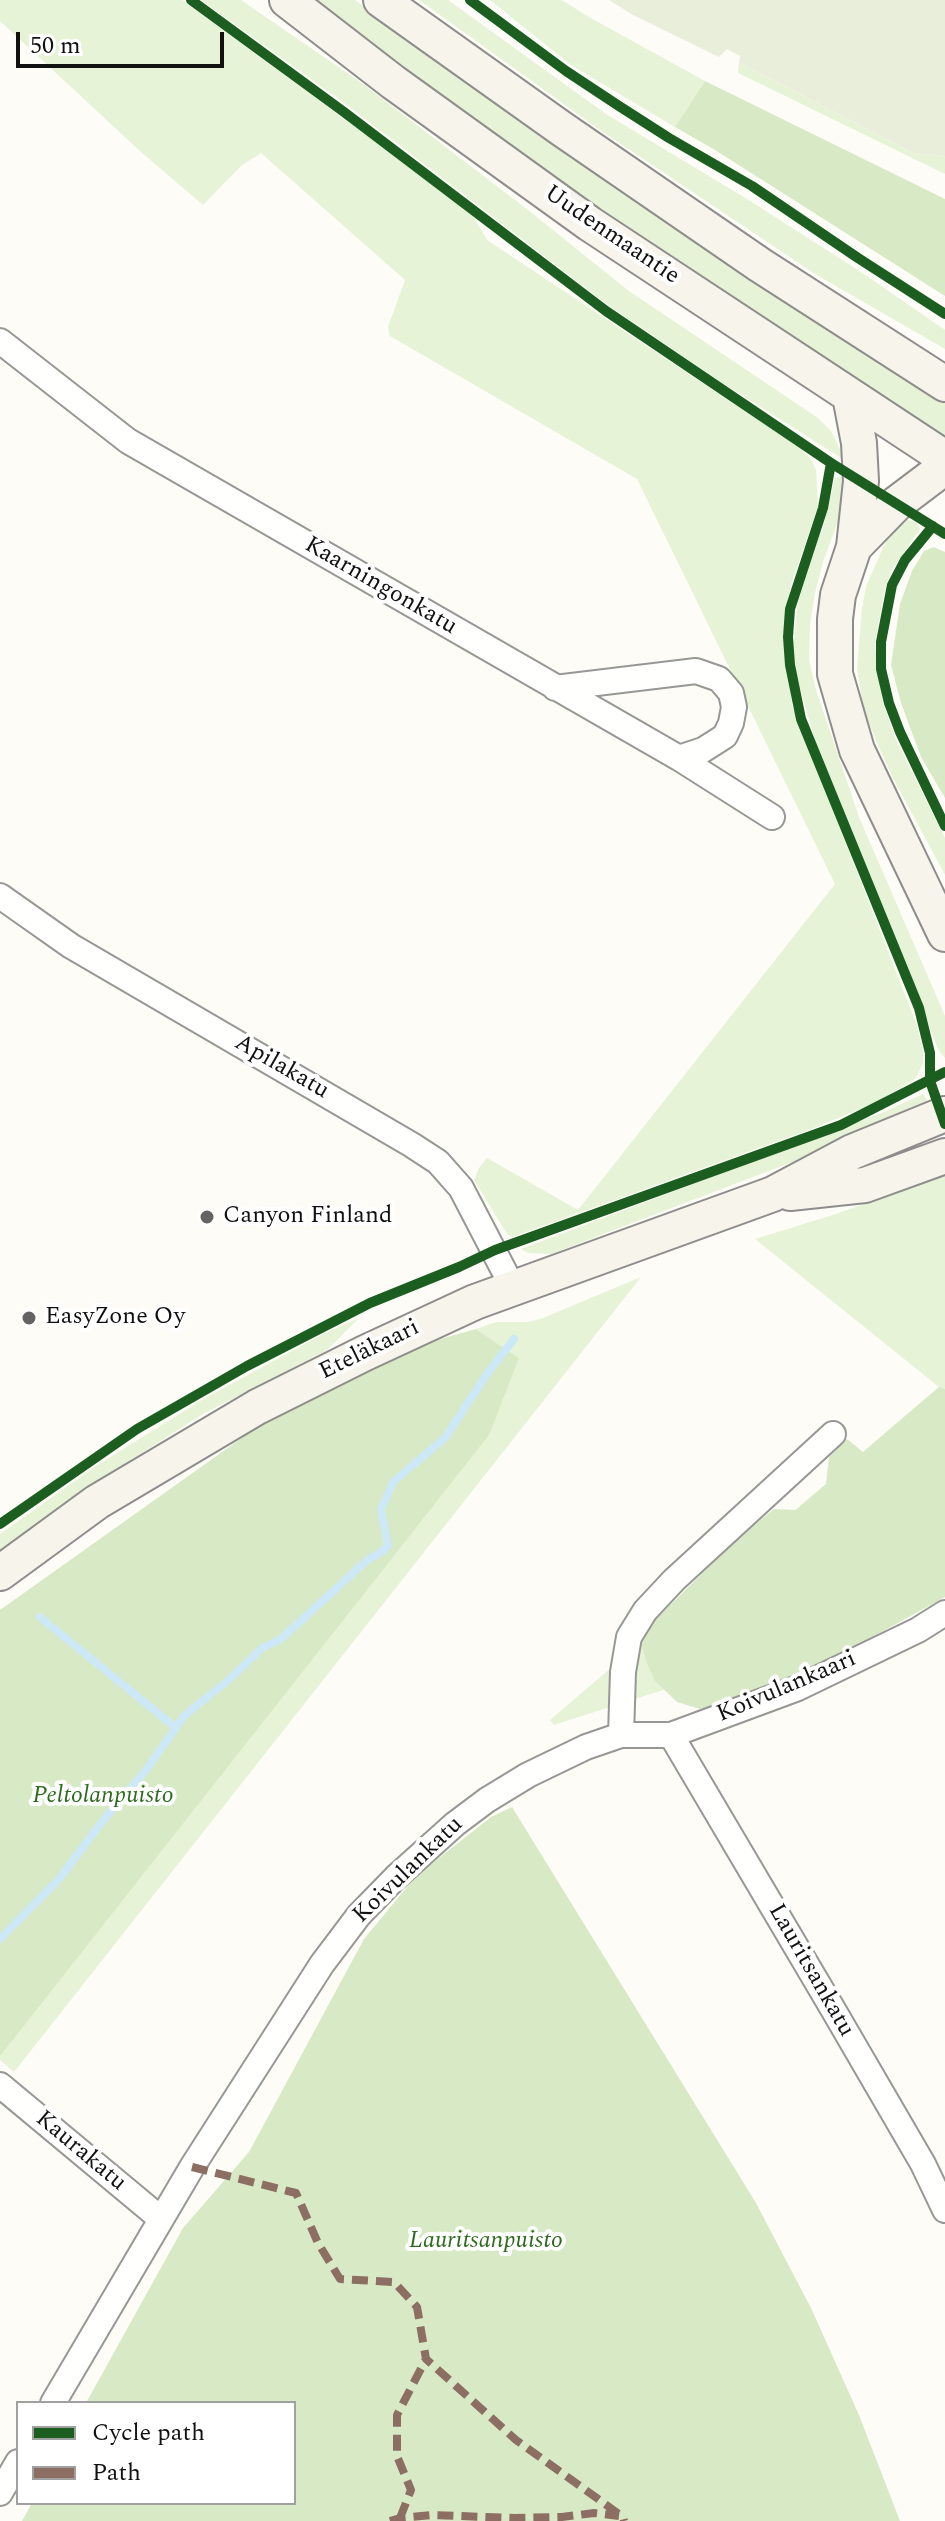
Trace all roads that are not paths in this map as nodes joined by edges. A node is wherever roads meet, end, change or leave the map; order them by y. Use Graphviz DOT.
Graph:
graph roads {
  1 [pos="287,0"];
  2 [pos="381,0"];
  3 [pos="0,341"];
  4 [pos="945,384"];
  5 [pos="850,396"];
  6 [pos="945,458"];
  7 [pos="945,467"];
  8 [pos="854,547"];
  9 [pos="555,688"];
  10 [pos="679,758"];
  11 [pos="772,817"];
  12 [pos="0,896"];
  13 [pos="945,934"];
  14 [pos="945,1114"];
  15 [pos="945,1156"];
  16 [pos="773,1194"];
  17 [pos="513,1288"];
  18 [pos="833,1434"];
  19 [pos="0,1573"];
  20 [pos="945,1613"];
  21 [pos="621,1735"];
  22 [pos="671,1735"];
  23 [pos="0,2085"];
  24 [pos="945,2210"];
  25 [pos="161,2219"];
  26 [pos="54,2401"];
  27 [pos="16,2465"];
  28 [pos="0,2493"];
  1 -- 5 [label="main road, Uudenmaantie"];
  2 -- 4 [label="main road"];
  3 -- 9 [label="street, Kaarningonkatu"];
  5 -- 6 [label="main road, Uudenmaantie"];
  5 -- 8 [label="main road"];
  7 -- 8 [label="main road"];
  8 -- 13 [label="main road"];
  9 -- 10 [label="street, Kaarningonkatu"];
  9 -- 10 [label="street"];
  10 -- 11 [label="street, Kaarningonkatu"];
  12 -- 17 [label="street, Apilakatu"];
  14 -- 16 [label="main road, Eteläkaari"];
  15 -- 16 [label="main road, Eteläkaari"];
  16 -- 17 [label="main road, Eteläkaari"];
  17 -- 19 [label="main road, Eteläkaari"];
  18 -- 21 [label="street"];
  20 -- 22 [label="street, Koivulankaari"];
  21 -- 22 [label="street, Koivulankaari"];
  21 -- 25 [label="street, Koivulankatu"];
  22 -- 24 [label="street, Lauritsankatu"];
  23 -- 25 [label="street, Kaurakatu"];
  25 -- 26 [label="street, Koivulankatu"];
  27 -- 28 [label="street"];
}
